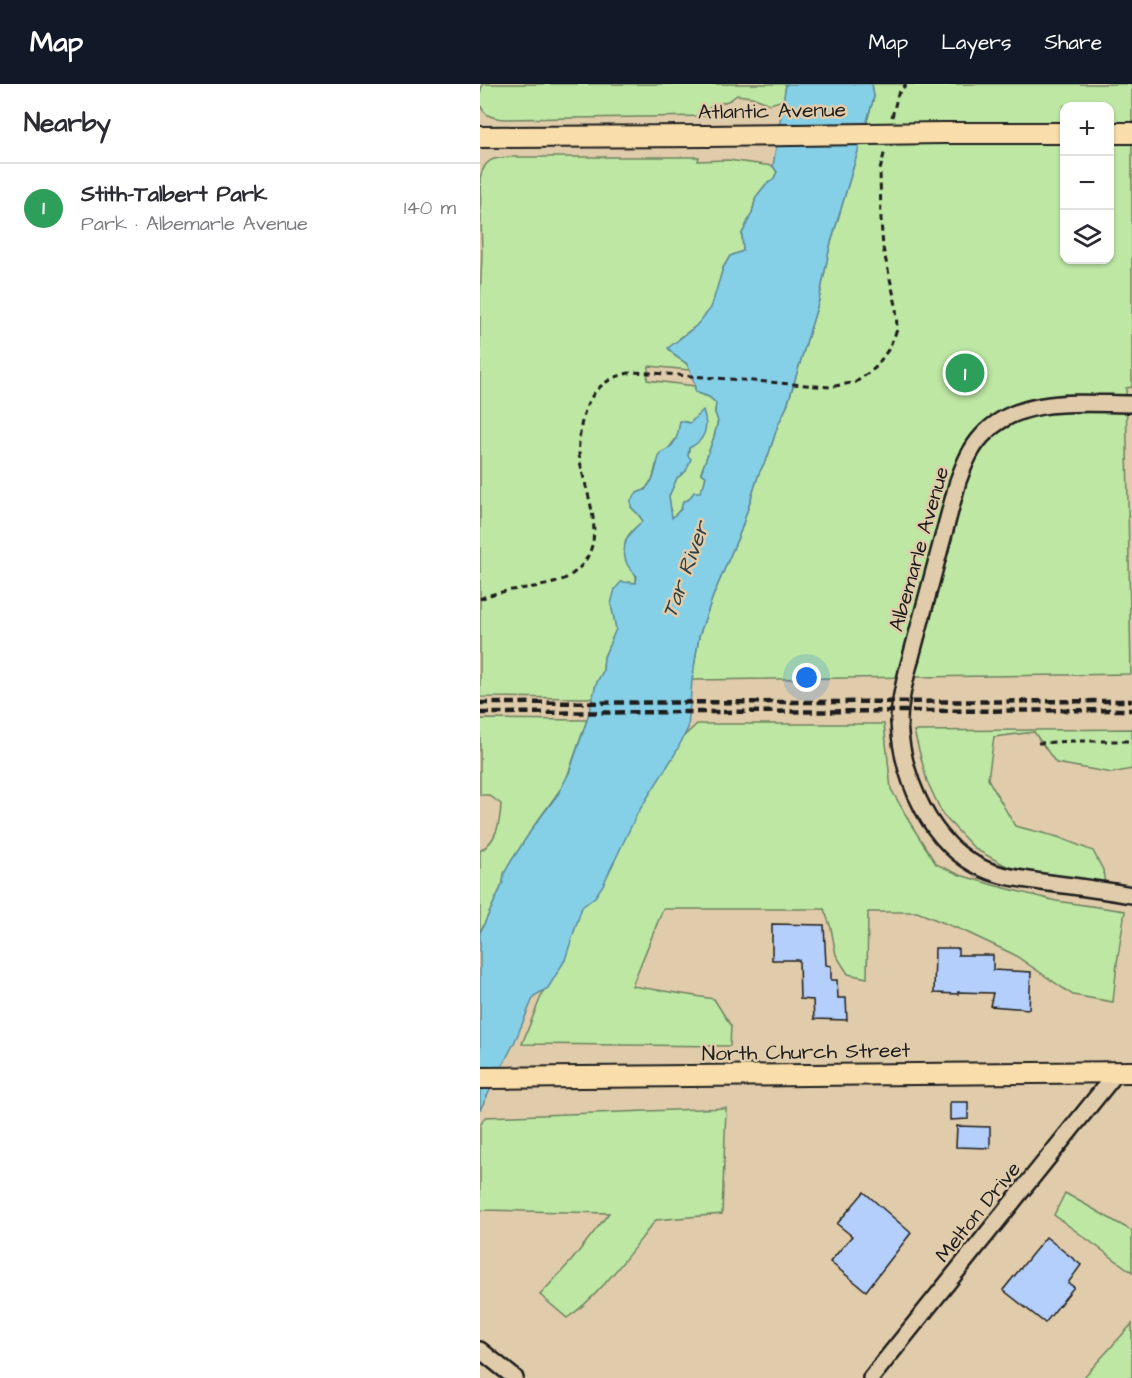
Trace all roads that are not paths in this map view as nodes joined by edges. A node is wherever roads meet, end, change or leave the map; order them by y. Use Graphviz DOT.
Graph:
graph roads {
  1 [pos="1060,133"];
  2 [pos="1114,133"];
  3 [pos="1132,133"];
  4 [pos="480,137"];
  5 [pos="1132,404"];
  6 [pos="1132,895"];
  7 [pos="1125,1072"];
  8 [pos="480,1078"];
  9 [pos="480,1350"];
  10 [pos="515,1378"];
  11 [pos="871,1378"];
  1 -- 4 [label="main road, Atlantic Avenue, bridge"];
  2 -- 3 [label="main road"];
  5 -- 6 [label="street, Albemarle Avenue"];
  7 -- 8 [label="main road, North Church Street"];
  7 -- 11 [label="street, Melton Drive"];
  9 -- 10 [label="street"];
}
